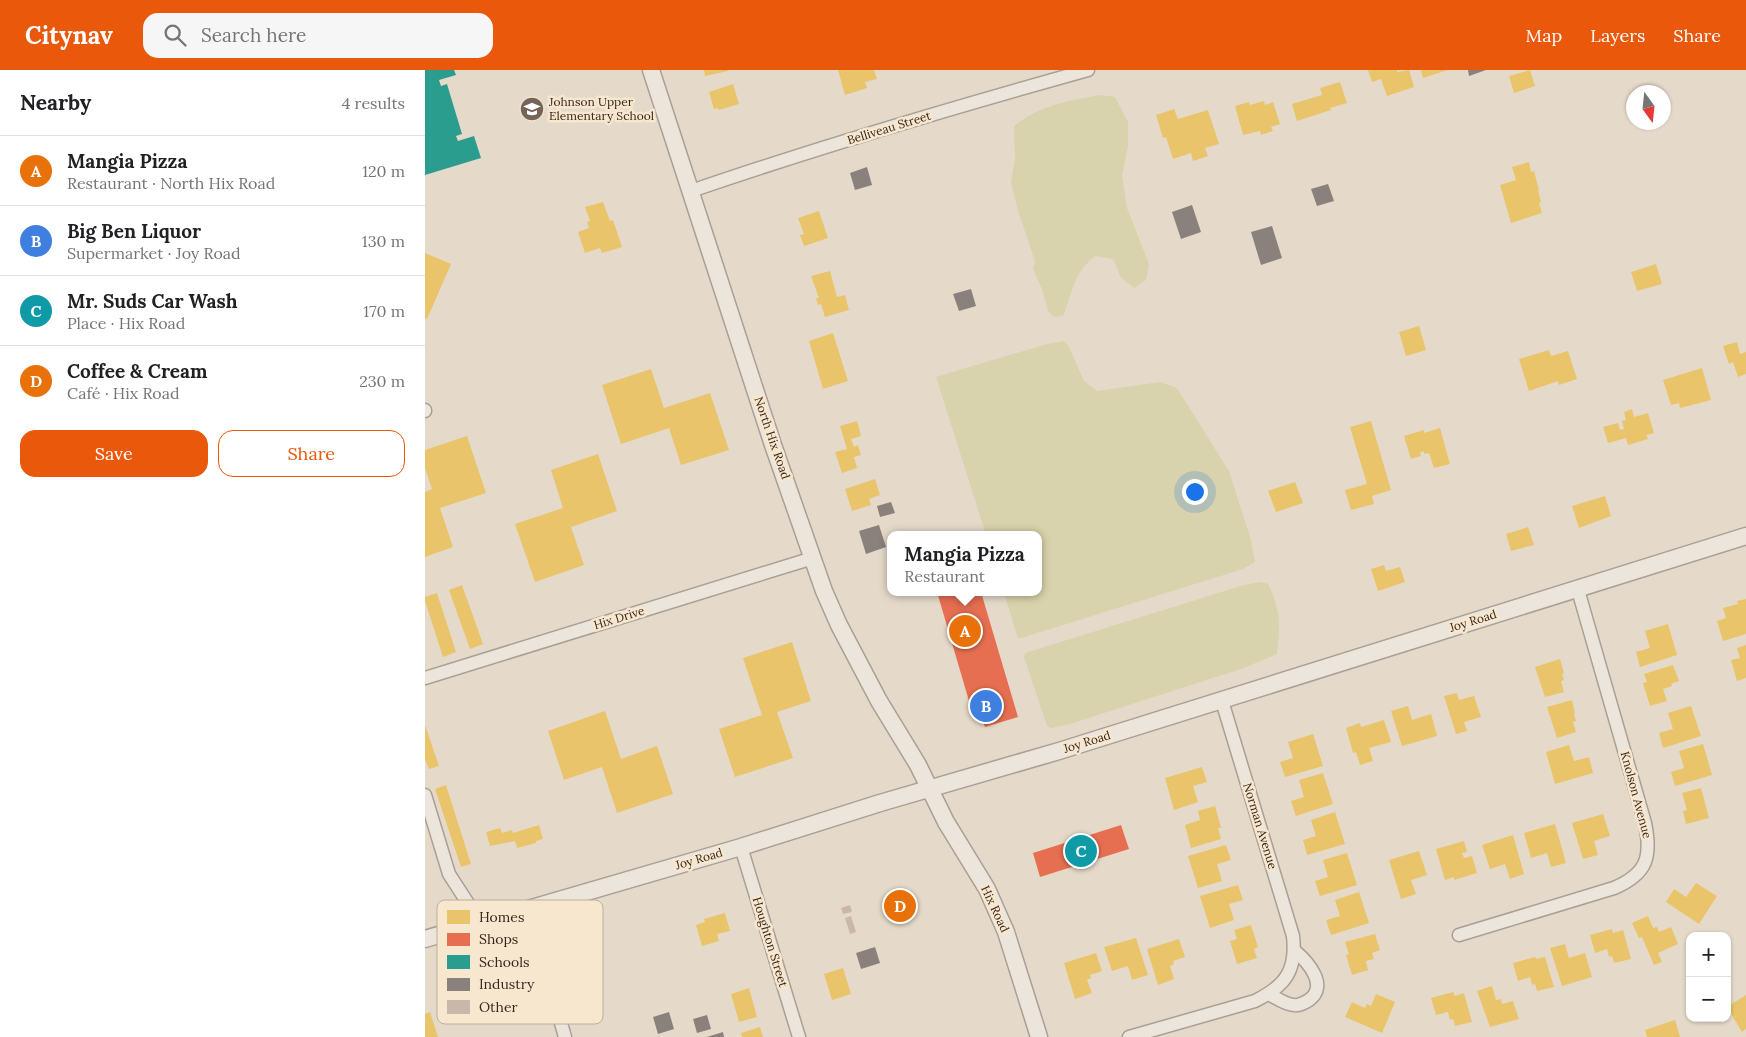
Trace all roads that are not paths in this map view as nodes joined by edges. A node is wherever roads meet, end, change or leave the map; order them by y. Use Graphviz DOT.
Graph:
graph roads {
  1 [pos="651,70"];
  2 [pos="1089,70"];
  3 [pos="691,191"];
  4 [pos="1746,536"];
  5 [pos="813,558"];
  6 [pos="1578,590"];
  7 [pos="425,678"];
  8 [pos="1222,701"];
  9 [pos="930,790"];
  10 [pos="425,795"];
  11 [pos="741,847"];
  12 [pos="466,900"];
  13 [pos="556,900"];
  14 [pos="437,935"];
  15 [pos="1459,935"];
  16 [pos="425,939"];
  17 [pos="1295,951"];
  18 [pos="1269,994"];
  19 [pos="561,1024"];
  20 [pos="565,1037"];
  21 [pos="799,1037"];
  22 [pos="1039,1037"];
  23 [pos="1129,1037"];
  1 -- 3 [label="street, North Hix Road"];
  2 -- 3 [label="street, Belliveau Street"];
  3 -- 5 [label="street, North Hix Road"];
  4 -- 6 [label="street, Joy Road"];
  5 -- 7 [label="street, Hix Drive"];
  5 -- 9 [label="street, North Hix Road"];
  6 -- 8 [label="street, Joy Road"];
  6 -- 15 [label="street, Knolson Avenue"];
  8 -- 9 [label="street, Joy Road"];
  8 -- 17 [label="street, Norman Avenue"];
  9 -- 11 [label="street, Joy Road"];
  9 -- 22 [label="street, Hix Road"];
  10 -- 12 [label="street"];
  11 -- 13 [label="street, Joy Road"];
  11 -- 21 [label="street, Houghton Street"];
  14 -- 16 [label="street, Joy Road"];
  17 -- 18 [label="street, Norman Avenue"];
  17 -- 18 [label="street"];
  18 -- 23 [label="street, Norman Avenue"];
  19 -- 20 [label="street"];
}
